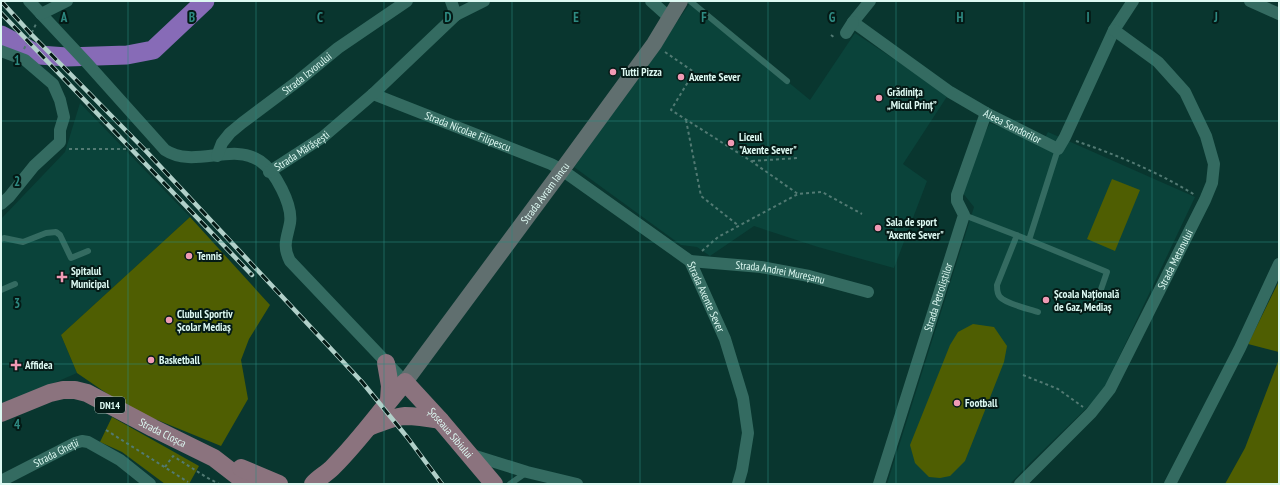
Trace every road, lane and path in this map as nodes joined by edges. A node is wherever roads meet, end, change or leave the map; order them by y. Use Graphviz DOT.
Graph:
graph roads {
  1 [pos="67,1"];
  2 [pos="407,1"];
  3 [pos="451,1"];
  4 [pos="484,1"];
  5 [pos="651,1"];
  6 [pos="680,1"];
  7 [pos="690,1"];
  8 [pos="870,1"];
  9 [pos="1132,1"];
  10 [pos="1250,1"];
  11 [pos="35,6"];
  12 [pos="1279,14"];
  13 [pos="456,15"];
  14 [pos="671,18"];
  15 [pos="854,22"];
  16 [pos="1114,30"];
  17 [pos="846,32"];
  18 [pos="26,44"];
  19 [pos="654,44"];
  20 [pos="1,51"];
  21 [pos="787,81"];
  22 [pos="374,94"];
  23 [pos="986,113"];
  24 [pos="686,120"];
  25 [pos="1065,137"];
  26 [pos="53,148"];
  27 [pos="1058,149"];
  28 [pos="165,150"];
  29 [pos="217,156"];
  30 [pos="798,158"];
  31 [pos="751,161"];
  32 [pos="562,170"];
  33 [pos="269,172"];
  34 [pos="798,194"];
  35 [pos="1205,200"];
  36 [pos="1,204"];
  37 [pos="862,214"];
  38 [pos="964,215"];
  39 [pos="739,226"];
  40 [pos="1017,235"];
  41 [pos="1,239"];
  42 [pos="1029,240"];
  43 [pos="88,252"];
  44 [pos="690,260"];
  45 [pos="1279,264"];
  46 [pos="15,284"];
  47 [pos="1,290"];
  48 [pos="868,292"];
  49 [pos="1098,298"];
  50 [pos="1038,312"];
  51 [pos="386,363"];
  52 [pos="1023,374"];
  53 [pos="405,382"];
  54 [pos="390,400"];
  55 [pos="1,413"];
  56 [pos="1091,413"];
  57 [pos="440,420"];
  58 [pos="369,427"];
  59 [pos="106,430"];
  60 [pos="469,454"];
  61 [pos="214,458"];
  62 [pos="165,467"];
  63 [pos="333,468"];
  64 [pos="527,472"];
  65 [pos="1,481"];
  66 [pos="188,482"];
  67 [pos="150,484"];
  68 [pos="219,484"];
  69 [pos="253,484"];
  70 [pos="280,484"];
  71 [pos="313,484"];
  72 [pos="325,484"];
  73 [pos="494,484"];
  74 [pos="510,484"];
  75 [pos="577,484"];
  76 [pos="738,484"];
  77 [pos="879,484"];
  78 [pos="1020,484"];
  79 [pos="1170,484"];
  1 -- 11 [label="street"];
  2 -- 29 [label="street, Strada Izvorului"];
  3 -- 13 [label="street"];
  4 -- 13 [label="street, Strada Mărășești"];
  5 -- 14 [label="street"];
  6 -- 14 [label="main road, Strada Avram Iancu"];
  7 -- 21 [label="lane"];
  8 -- 15 [label="street"];
  9 -- 16 [label="street"];
  10 -- 12 [label="street"];
  11 -- 18 [label="path"];
  11 -- 28 [label="street"];
  13 -- 22 [label="street, Strada Mărășești"];
  14 -- 19 [label="main road, Strada Avram Iancu"];
  15 -- 17 [label="street"];
  15 -- 23 [label="street, Aleea Sondorilor"];
  16 -- 25 [label="street"];
  16 -- 35 [label="street, Strada Metanului"];
  19 -- 24 [label="path"];
  19 -- 32 [label="main road, Strada Avram Iancu"];
  20 -- 26 [label="street"];
  22 -- 32 [label="street, Strada Nicolae Filipescu"];
  22 -- 33 [label="street, Strada Mărășești"];
  23 -- 27 [label="street, Aleea Sondorilor"];
  23 -- 38 [label="street"];
  24 -- 31 [label="path"];
  24 -- 39 [label="path"];
  25 -- 27 [label="street"];
  25 -- 35 [label="path"];
  26 -- 28 [label="path"];
  26 -- 36 [label="street"];
  27 -- 42 [label="lane"];
  28 -- 29 [label="street"];
  29 -- 33 [label="street"];
  30 -- 31 [label="path"];
  31 -- 34 [label="path"];
  32 -- 44 [label="street, Strada Axente Sever"];
  32 -- 53 [label="main road, Strada Avram Iancu"];
  33 -- 51 [label="street, Strada Mărășești"];
  34 -- 37 [label="path"];
  34 -- 39 [label="path"];
  35 -- 56 [label="street, Strada Metanului"];
  38 -- 40 [label="lane"];
  38 -- 77 [label="street, Strada Petroliștilor"];
  39 -- 44 [label="path"];
  40 -- 42 [label="lane"];
  40 -- 50 [label="lane"];
  41 -- 43 [label="lane"];
  42 -- 49 [label="lane"];
  44 -- 48 [label="street, Strada Andrei Mureșanu"];
  44 -- 76 [label="street, Strada Axente Sever"];
  45 -- 79 [label="street"];
  46 -- 47 [label="lane"];
  51 -- 53 [label="street, Strada Mărășești"];
  51 -- 54 [label="main road"];
  52 -- 56 [label="path"];
  53 -- 54 [label="main road"];
  53 -- 57 [label="main road, Șoseaua Sibiului"];
  54 -- 58 [label="main road"];
  55 -- 61 [label="main road, Strada Cloșca / DN14"];
  56 -- 78 [label="street, Strada Metanului"];
  57 -- 58 [label="main road"];
  57 -- 60 [label="main road, Șoseaua Sibiului"];
  58 -- 63 [label="main road"];
  59 -- 62 [label="path"];
  60 -- 64 [label="street"];
  60 -- 73 [label="main road, Șoseaua Sibiului"];
  61 -- 69 [label="main road, Strada Cloșca / DN14"];
  61 -- 70 [label="main road"];
  62 -- 66 [label="path"];
  62 -- 68 [label="path"];
  63 -- 71 [label="main road"];
  63 -- 72 [label="main road"];
  64 -- 74 [label="lane"];
  64 -- 75 [label="street"];
  65 -- 67 [label="street, Strada Gheții"];
}
